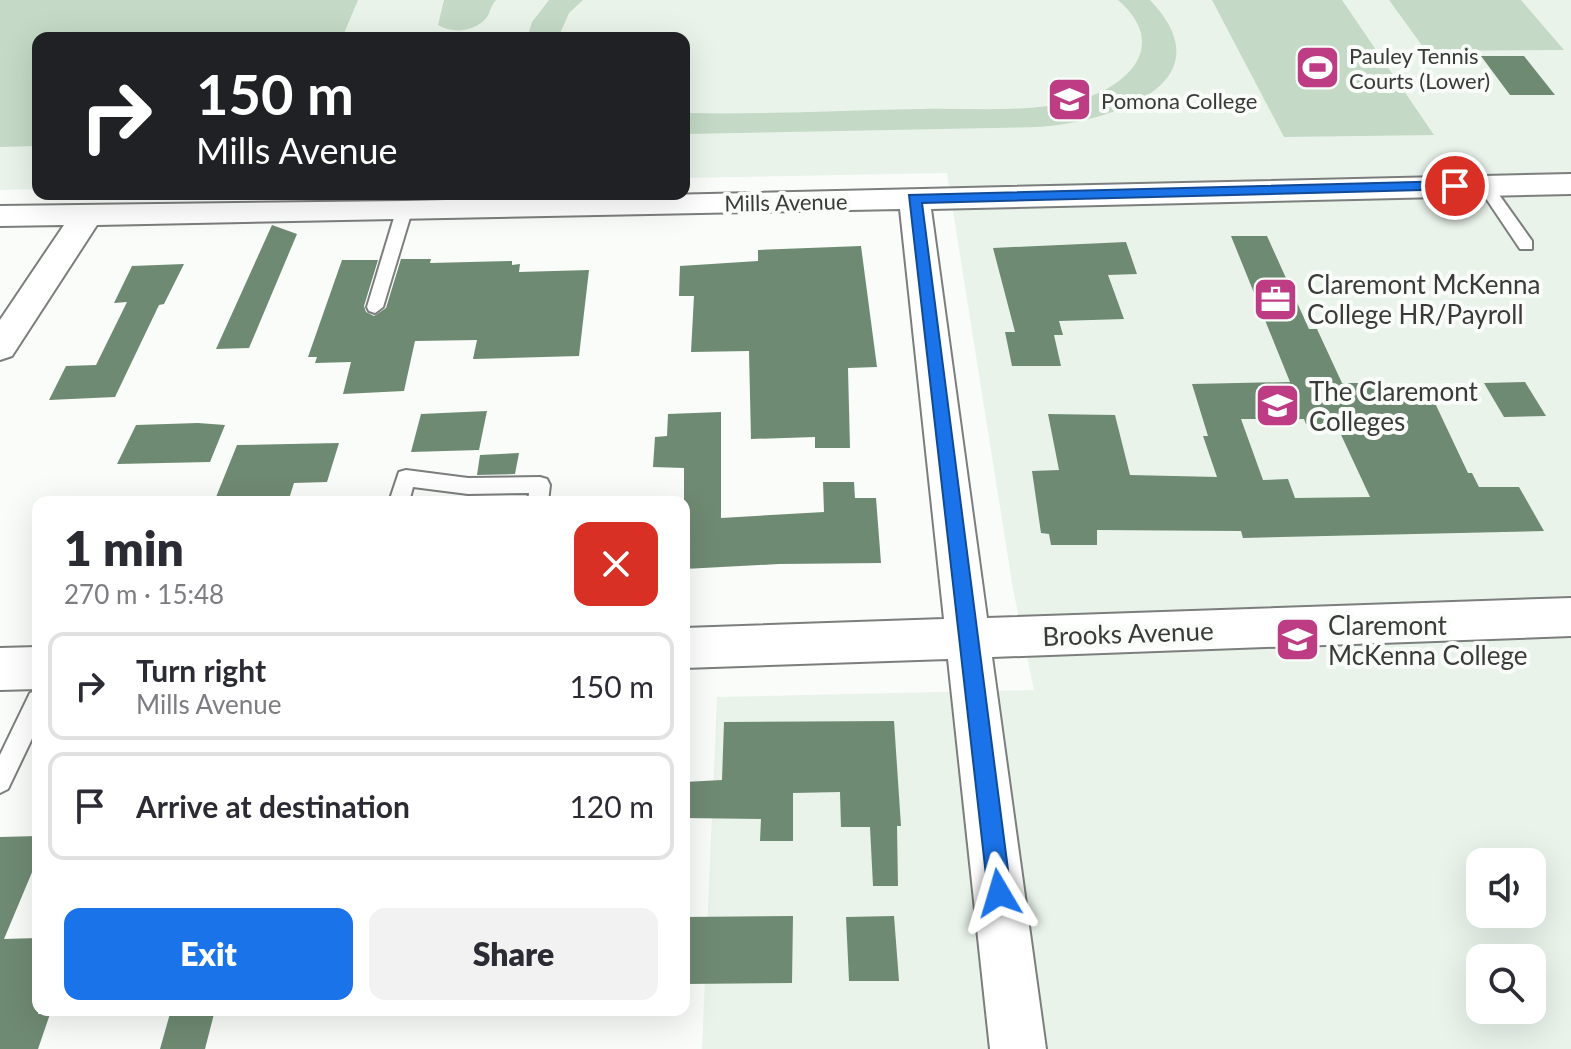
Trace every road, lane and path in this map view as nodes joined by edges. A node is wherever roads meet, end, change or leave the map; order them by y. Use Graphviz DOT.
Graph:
graph roads {
  1 [pos="1571,184"];
  2 [pos="1485,185"];
  3 [pos="914,198"];
  4 [pos="404,211"];
  5 [pos="88,214"];
  6 [pos="0,216"];
  7 [pos="1526,245"];
  8 [pos="375,307"];
  9 [pos="0,347"];
  10 [pos="401,496"];
  11 [pos="539,496"];
  12 [pos="1571,617"];
  13 [pos="970,639"];
  14 [pos="690,648"];
  15 [pos="32,668"];
  16 [pos="0,669"];
  17 [pos="32,714"];
  18 [pos="0,781"];
  19 [pos="1018,1049"];
  1 -- 2 [label="street, Mills Avenue"];
  2 -- 3 [label="street, Mills Avenue"];
  2 -- 7 [label="lane"];
  3 -- 4 [label="street, Mills Avenue"];
  3 -- 13 [label="street"];
  4 -- 5 [label="street, Mills Avenue"];
  4 -- 8 [label="lane"];
  5 -- 6 [label="street, Mills Avenue"];
  5 -- 9 [label="street"];
  10 -- 11 [label="lane"];
  12 -- 13 [label="street, Brooks Avenue"];
  13 -- 14 [label="street, Brooks Avenue"];
  13 -- 19 [label="street"];
  15 -- 16 [label="street"];
  17 -- 18 [label="lane"];
}
